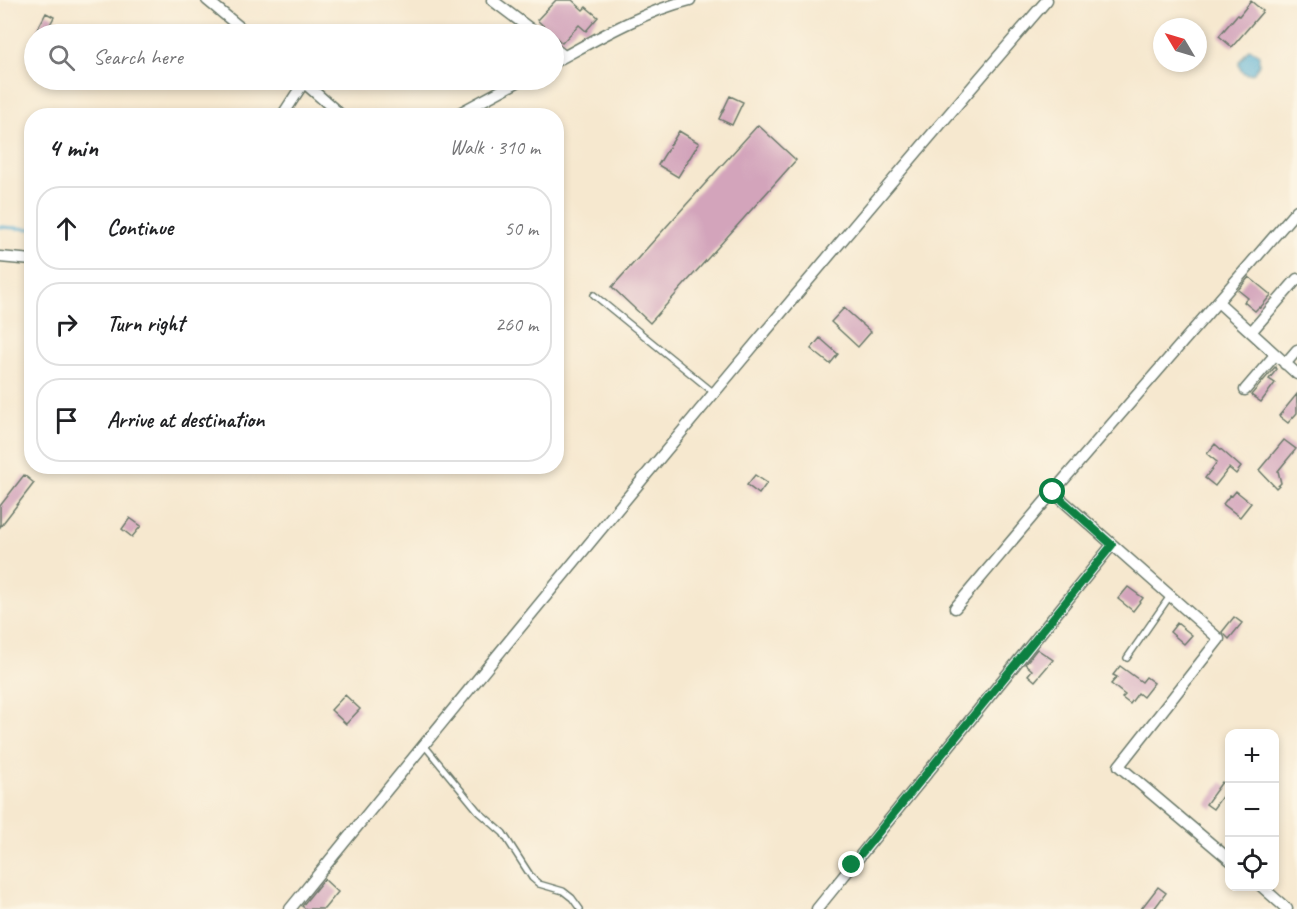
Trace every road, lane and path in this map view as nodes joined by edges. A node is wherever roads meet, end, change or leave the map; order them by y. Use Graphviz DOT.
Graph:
graph roads {
  1 [pos="207,0"];
  2 [pos="492,0"];
  3 [pos="690,0"];
  4 [pos="1047,0"];
  5 [pos="671,2"];
  6 [pos="236,24"];
  7 [pos="524,24"];
  8 [pos="564,56"];
  9 [pos="297,90"];
  10 [pos="312,90"];
  11 [pos="502,90"];
  12 [pos="287,108"];
  13 [pos="333,108"];
  14 [pos="469,108"];
  15 [pos="1297,210"];
  16 [pos="0,257"];
  17 [pos="24,259"];
  18 [pos="1297,279"];
  19 [pos="594,295"];
  20 [pos="1218,302"];
  21 [pos="1251,333"];
  22 [pos="1297,350"];
  23 [pos="1275,355"];
  24 [pos="1285,364"];
  25 [pos="1297,374"];
  26 [pos="1245,390"];
  27 [pos="713,392"];
  28 [pos="1053,492"];
  29 [pos="1112,545"];
  30 [pos="1170,596"];
  31 [pos="955,608"];
  32 [pos="1127,658"];
  33 [pos="424,745"];
  34 [pos="1225,856"];
  35 [pos="1267,891"];
  36 [pos="290,909"];
  37 [pos="580,909"];
  38 [pos="817,909"];
  39 [pos="1287,909"];
  1 -- 6 [label="street"];
  2 -- 7 [label="street"];
  3 -- 5 [label="street"];
  4 -- 27 [label="street"];
  5 -- 8 [label="street"];
  9 -- 12 [label="street"];
  10 -- 13 [label="street"];
  11 -- 14 [label="street"];
  15 -- 20 [label="street"];
  16 -- 17 [label="street"];
  18 -- 21 [label="street"];
  19 -- 27 [label="lane"];
  20 -- 21 [label="street"];
  20 -- 28 [label="street"];
  21 -- 23 [label="street"];
  22 -- 24 [label="street"];
  23 -- 24 [label="street"];
  23 -- 26 [label="street"];
  24 -- 25 [label="street"];
  27 -- 33 [label="street"];
  28 -- 29 [label="street"];
  28 -- 31 [label="street"];
  29 -- 30 [label="street"];
  29 -- 38 [label="street"];
  30 -- 32 [label="lane"];
  30 -- 34 [label="street"];
  33 -- 36 [label="street"];
  33 -- 37 [label="lane"];
  35 -- 39 [label="street"];
}
